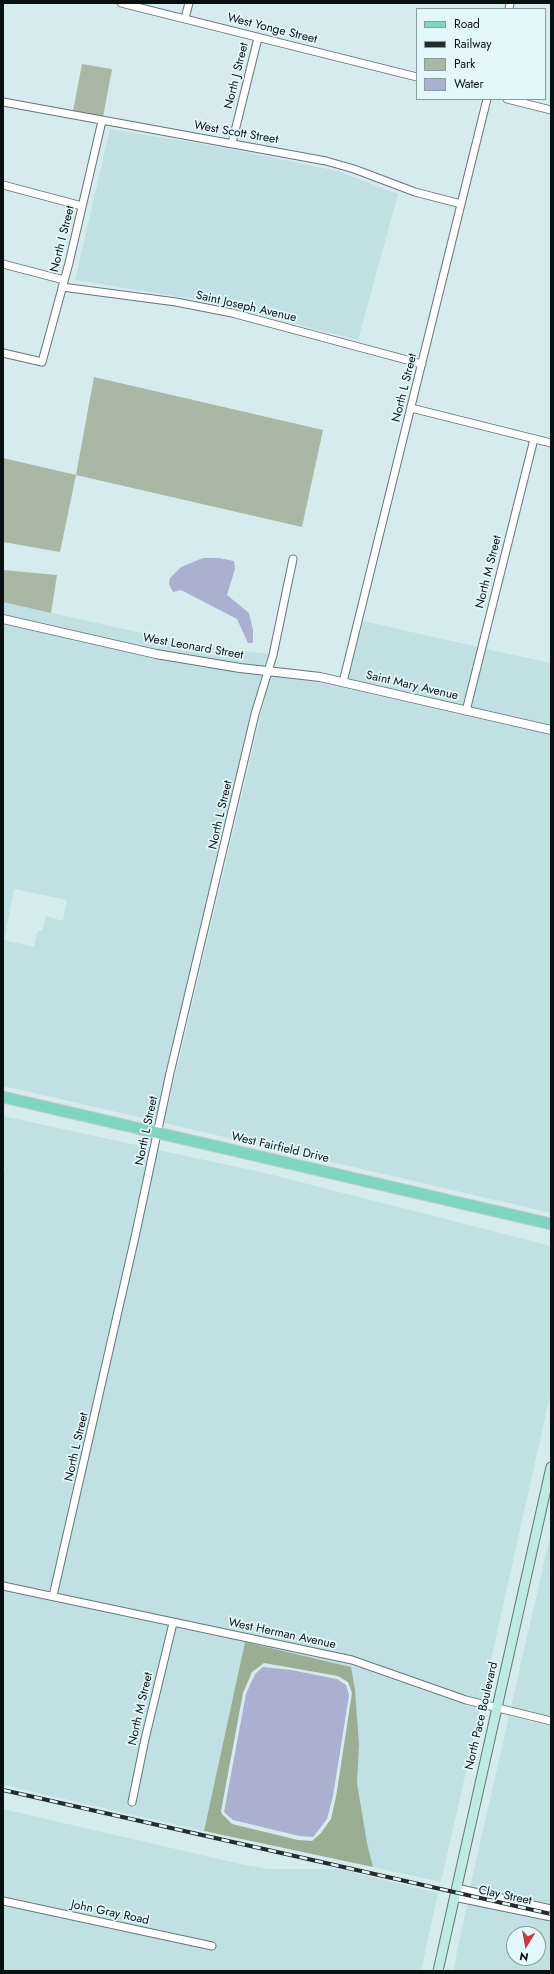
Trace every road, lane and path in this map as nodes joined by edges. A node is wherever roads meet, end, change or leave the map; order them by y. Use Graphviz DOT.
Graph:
graph roads {
  1 [pos="121,3"];
  2 [pos="189,3"];
  3 [pos="185,18"];
  4 [pos="258,38"];
  5 [pos="416,77"];
  6 [pos="487,100"];
  7 [pos="511,100"];
  8 [pos="3,102"];
  9 [pos="551,110"];
  10 [pos="102,121"];
  11 [pos="232,143"];
  12 [pos="3,185"];
  13 [pos="461,204"];
  14 [pos="82,206"];
  15 [pos="3,264"];
  16 [pos="63,283"];
  17 [pos="3,353"];
  18 [pos="422,364"];
  19 [pos="411,408"];
  20 [pos="534,439"];
  21 [pos="551,443"];
  22 [pos="293,559"];
  23 [pos="3,619"];
  24 [pos="267,671"];
  25 [pos="342,682"];
  26 [pos="466,711"];
  27 [pos="551,730"];
  28 [pos="3,1097"];
  29 [pos="158,1133"];
  30 [pos="551,1224"];
  31 [pos="551,1466"];
  32 [pos="549,1487"];
  33 [pos="3,1586"];
  34 [pos="53,1596"];
  35 [pos="173,1622"];
  36 [pos="496,1708"];
  37 [pos="551,1721"];
  38 [pos="132,1802"];
  39 [pos="455,1893"];
  40 [pos="3,1901"];
  41 [pos="551,1909"];
  42 [pos="551,1918"];
  43 [pos="212,1946"];
  44 [pos="438,1971"];
  1 -- 3 [label="street, West Yonge Street"];
  2 -- 3 [label="street"];
  3 -- 4 [label="street, West Yonge Street"];
  4 -- 5 [label="street, West Yonge Street"];
  4 -- 11 [label="street, North J Street"];
  6 -- 13 [label="street, North L Street"];
  7 -- 9 [label="street"];
  8 -- 10 [label="street, West Scott Street"];
  10 -- 11 [label="street, West Scott Street"];
  10 -- 14 [label="street, North I Street"];
  11 -- 13 [label="street, West Scott Street"];
  12 -- 14 [label="street"];
  13 -- 18 [label="street, North L Street"];
  14 -- 16 [label="street, North I Street"];
  15 -- 16 [label="street, Saint Joseph Avenue"];
  16 -- 17 [label="street, North I Street"];
  16 -- 18 [label="street, Saint Joseph Avenue"];
  18 -- 19 [label="street, North L Street"];
  19 -- 20 [label="street"];
  19 -- 25 [label="street, North L Street"];
  20 -- 21 [label="street"];
  20 -- 26 [label="street, North M Street"];
  22 -- 24 [label="street"];
  23 -- 24 [label="street, West Leonard Street"];
  24 -- 25 [label="street, Saint Mary Avenue"];
  24 -- 29 [label="street, North L Street"];
  25 -- 26 [label="street, Saint Mary Avenue"];
  26 -- 27 [label="street, Saint Mary Avenue"];
  28 -- 29 [label="main road, West Fairfield Drive"];
  29 -- 30 [label="main road, West Fairfield Drive"];
  29 -- 34 [label="street, North L Street"];
  31 -- 32 [label="main road, North Pace Boulevard"];
  32 -- 36 [label="main road, North Pace Boulevard"];
  33 -- 34 [label="street, West Herman Avenue"];
  34 -- 35 [label="street, West Herman Avenue"];
  35 -- 36 [label="street, West Herman Avenue"];
  35 -- 38 [label="street, North M Street"];
  36 -- 37 [label="street, West Herman Avenue"];
  36 -- 39 [label="main road, North Pace Boulevard"];
  39 -- 41 [label="street, Clay Street"];
  39 -- 42 [label="street, Clay Street"];
  39 -- 44 [label="main road, North Pace Boulevard"];
  40 -- 43 [label="street, John Gray Road"];
}
